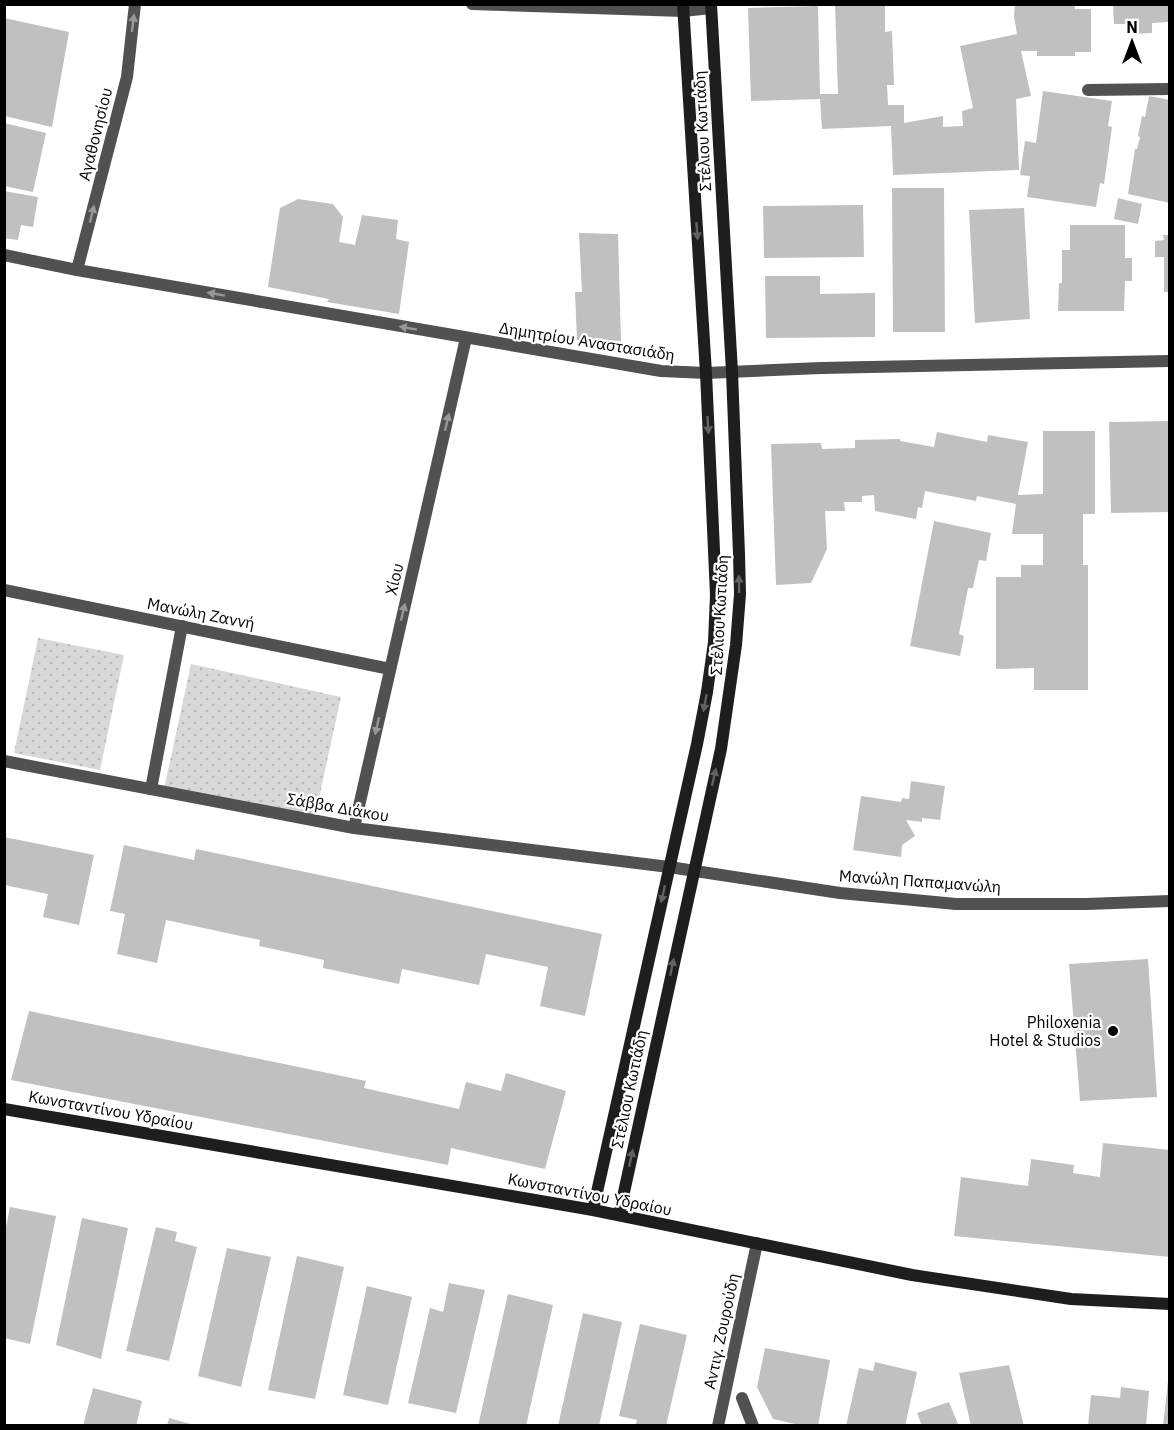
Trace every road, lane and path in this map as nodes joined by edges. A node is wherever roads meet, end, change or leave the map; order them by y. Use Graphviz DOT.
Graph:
graph roads {
  1 [pos="135,4"];
  2 [pos="472,4"];
  3 [pos="711,6"];
  4 [pos="683,8"];
  5 [pos="1170,89"];
  6 [pos="1088,90"];
  7 [pos="4,255"];
  8 [pos="77,270"];
  9 [pos="465,338"];
  10 [pos="1170,361"];
  11 [pos="732,372"];
  12 [pos="706,373"];
  13 [pos="4,590"];
  14 [pos="182,626"];
  15 [pos="390,669"];
  16 [pos="4,761"];
  17 [pos="151,789"];
  18 [pos="354,828"];
  19 [pos="669,867"];
  20 [pos="693,871"];
  21 [pos="1170,901"];
  22 [pos="4,1109"];
  23 [pos="593,1210"];
  24 [pos="619,1215"];
  25 [pos="757,1243"];
  26 [pos="1170,1304"];
  27 [pos="742,1398"];
  28 [pos="718,1425"];
  29 [pos="753,1425"];
  8 -- 1 [label="street, Αγαθονησίου, one-way"];
  2 -- 4 [label="street"];
  3 -- 4 [label="street"];
  3 -- 11 [label="street, Στέλιου Κωτιάδη"];
  4 -- 12 [label="street, Στέλιου Κωτιάδη, one-way"];
  5 -- 6 [label="street"];
  7 -- 8 [label="street, Δημητρίου Αναστασιάδη"];
  9 -- 8 [label="street, Δημητρίου Αναστασιάδη, one-way"];
  9 -- 12 [label="street, Δημητρίου Αναστασιάδη"];
  15 -- 9 [label="street, Χίου, one-way"];
  10 -- 11 [label="street, Δημητρίου Αναστασιάδη"];
  11 -- 12 [label="street, Δημητρίου Αναστασιάδη"];
  20 -- 11 [label="street, Στέλιου Κωτιάδη, one-way"];
  12 -- 19 [label="street, Στέλιου Κωτιάδη, one-way"];
  13 -- 14 [label="street, Μανώλη Ζαννή"];
  14 -- 15 [label="street, Μανώλη Ζαννή"];
  14 -- 17 [label="street"];
  15 -- 18 [label="street, Χίου, one-way"];
  16 -- 17 [label="street, Σάββα Διάκου"];
  17 -- 18 [label="street, Σάββα Διάκου"];
  18 -- 19 [label="street, Σάββα Διάκου"];
  19 -- 20 [label="street, Μανώλη Παπαμανώλη"];
  19 -- 23 [label="street, Στέλιου Κωτιάδη, one-way"];
  20 -- 21 [label="street, Μανώλη Παπαμανώλη"];
  24 -- 20 [label="street, Στέλιου Κωτιάδη, one-way"];
  22 -- 23 [label="street, Κωνσταντίνου Υδραίου"];
  23 -- 24 [label="street, Κωνσταντίνου Υδραίου"];
  24 -- 25 [label="street, Κωνσταντίνου Υδραίου"];
  25 -- 26 [label="street, Κωνσταντίνου Υδραίου"];
  25 -- 28 [label="street, Αντιγ. Ζουρούδη"];
  27 -- 29 [label="street"];
}
